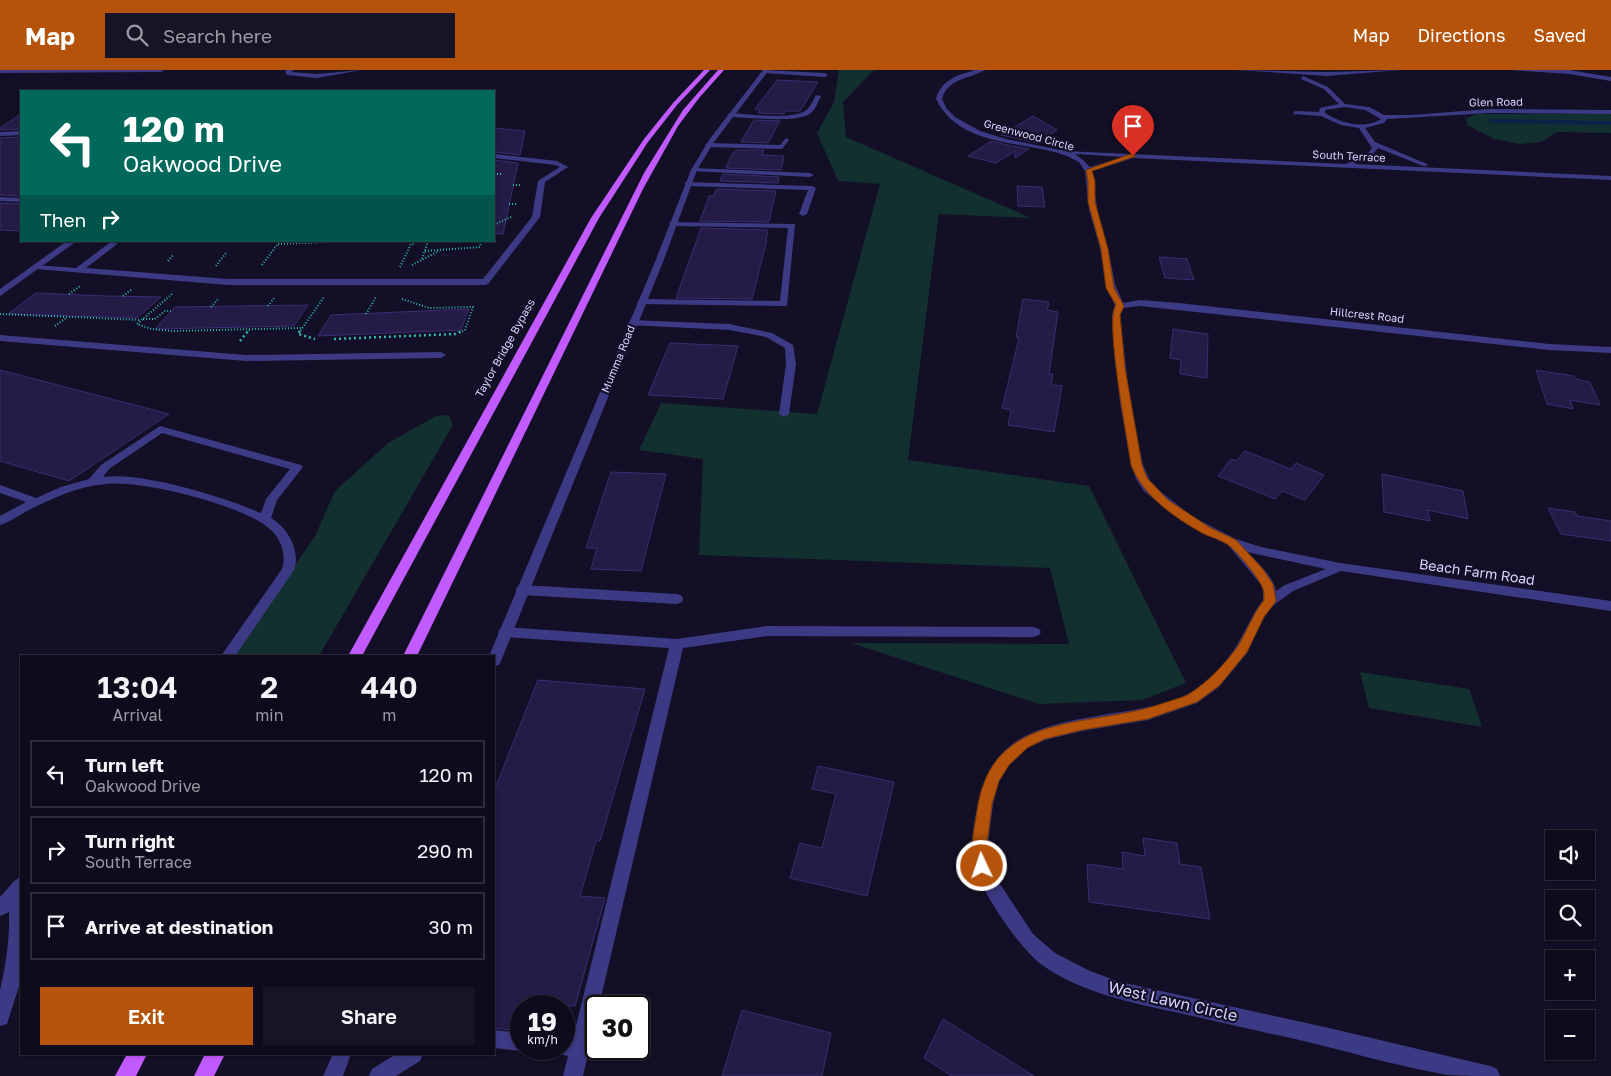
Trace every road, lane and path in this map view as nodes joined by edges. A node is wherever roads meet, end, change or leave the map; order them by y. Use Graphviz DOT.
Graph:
graph roads {
  1 [pos="161,70"];
  2 [pos="291,70"];
  3 [pos="359,70"];
  4 [pos="707,70"];
  5 [pos="720,70"];
  6 [pos="765,70"];
  7 [pos="982,70"];
  8 [pos="1239,70"];
  9 [pos="1398,70"];
  10 [pos="1512,70"];
  11 [pos="0,71"];
  12 [pos="1281,72"];
  13 [pos="1348,74"];
  14 [pos="825,75"];
  15 [pos="1611,79"];
  16 [pos="1331,84"];
  17 [pos="818,96"];
  18 [pos="1344,106"];
  19 [pos="1611,112"];
  20 [pos="1295,113"];
  21 [pos="1322,114"];
  22 [pos="730,115"];
  23 [pos="1383,117"];
  24 [pos="1361,126"];
  25 [pos="20,133"];
  26 [pos="0,134"];
  27 [pos="786,140"];
  28 [pos="1373,144"];
  29 [pos="708,145"];
  30 [pos="1057,151"];
  31 [pos="495,156"];
  32 [pos="1133,156"];
  33 [pos="1342,165"];
  34 [pos="694,170"];
  35 [pos="1089,170"];
  36 [pos="1444,170"];
  37 [pos="810,175"];
  38 [pos="1611,178"];
  39 [pos="688,184"];
  40 [pos="520,185"];
  41 [pos="513,186"];
  42 [pos="0,199"];
  43 [pos="20,200"];
  44 [pos="509,204"];
  45 [pos="516,204"];
  46 [pos="803,214"];
  47 [pos="513,216"];
  48 [pos="495,224"];
  49 [pos="673,224"];
  50 [pos="72,242"];
  51 [pos="116,242"];
  52 [pos="338,242"];
  53 [pos="415,242"];
  54 [pos="428,242"];
  55 [pos="481,242"];
  56 [pos="279,243"];
  57 [pos="324,243"];
  58 [pos="425,250"];
  59 [pos="442,250"];
  60 [pos="226,253"];
  61 [pos="422,259"];
  62 [pos="36,267"];
  63 [pos="409,267"];
  64 [pos="214,268"];
  65 [pos="259,270"];
  66 [pos="398,270"];
  67 [pos="77,271"];
  68 [pos="81,285"];
  69 [pos="133,289"];
  70 [pos="174,292"];
  71 [pos="0,293"];
  72 [pos="69,294"];
  73 [pos="222,294"];
  74 [pos="277,295"];
  75 [pos="377,295"];
  76 [pos="123,296"];
  77 [pos="324,296"];
  78 [pos="397,298"];
  79 [pos="641,302"];
  80 [pos="268,306"];
  81 [pos="1120,306"];
  82 [pos="211,307"];
  83 [pos="171,311"];
  84 [pos="0,314"];
  85 [pos="366,314"];
  86 [pos="67,318"];
  87 [pos="142,320"];
  88 [pos="632,323"];
  89 [pos="54,328"];
  90 [pos="302,328"];
  91 [pos="249,329"];
  92 [pos="0,338"];
  93 [pos="315,339"];
  94 [pos="325,339"];
  95 [pos="240,341"];
  96 [pos="1611,350"];
  97 [pos="440,355"];
  98 [pos="784,414"];
  99 [pos="93,482"];
  100 [pos="0,489"];
  101 [pos="37,502"];
  102 [pos="265,519"];
  103 [pos="0,521"];
  104 [pos="1232,542"];
  105 [pos="1340,567"];
  106 [pos="522,590"];
  107 [pos="677,599"];
  108 [pos="1270,601"];
  109 [pos="1611,606"];
  110 [pos="505,632"];
  111 [pos="1034,632"];
  112 [pos="676,644"];
  113 [pos="229,655"];
  114 [pos="356,655"];
  115 [pos="410,655"];
  116 [pos="495,658"];
  117 [pos="18,890"];
  118 [pos="0,908"];
  119 [pos="0,1017"];
  120 [pos="575,1035"];
  121 [pos="495,1039"];
  122 [pos="510,1041"];
  123 [pos="136,1055"];
  124 [pos="214,1055"];
  125 [pos="342,1055"];
  126 [pos="411,1055"];
  127 [pos="572,1060"];
  128 [pos="125,1076"];
  129 [pos="204,1076"];
  130 [pos="333,1076"];
  131 [pos="379,1076"];
  132 [pos="573,1076"];
  133 [pos="1490,1076"];
  1 -- 11 [label="street"];
  2 -- 3 [label="street"];
  4 -- 114 [label="main road, Taylor Bridge Bypass"];
  5 -- 115 [label="main road"];
  6 -- 14 [label="street"];
  6 -- 22 [label="street, Mumma Road"];
  7 -- 30 [label="street, Greenwood Circle"];
  8 -- 12 [label="street"];
  9 -- 13 [label="street"];
  10 -- 15 [label="street"];
  12 -- 13 [label="street"];
  12 -- 16 [label="street"];
  13 -- 16 [label="street"];
  16 -- 18 [label="street"];
  17 -- 22 [label="street"];
  18 -- 21 [label="street, Glen Road"];
  18 -- 23 [label="street, Glen Road"];
  19 -- 23 [label="street, Glen Road"];
  20 -- 21 [label="street, Glen Road"];
  21 -- 24 [label="street, Glen Road"];
  22 -- 29 [label="street, Mumma Road"];
  23 -- 24 [label="street, Glen Road"];
  24 -- 28 [label="street"];
  25 -- 26 [label="street"];
  27 -- 29 [label="street"];
  28 -- 33 [label="street"];
  28 -- 36 [label="street"];
  29 -- 34 [label="street, Mumma Road"];
  30 -- 32 [label="street"];
  30 -- 35 [label="street, Greenwood Circle"];
  31 -- 67 [label="street"];
  32 -- 33 [label="street, South Terrace"];
  32 -- 35 [label="street, South Terrace"];
  33 -- 36 [label="street, South Terrace"];
  34 -- 37 [label="street"];
  34 -- 39 [label="street, Mumma Road"];
  35 -- 81 [label="street"];
  36 -- 38 [label="street, South Terrace"];
  39 -- 46 [label="street"];
  39 -- 49 [label="street, Mumma Road"];
  40 -- 41 [label="path"];
  42 -- 43 [label="street"];
  44 -- 45 [label="path"];
  47 -- 48 [label="path"];
  49 -- 79 [label="street, Mumma Road"];
  49 -- 79 [label="street"];
  50 -- 62 [label="street"];
  51 -- 67 [label="street"];
  52 -- 57 [label="path"];
  53 -- 66 [label="path"];
  54 -- 58 [label="path"];
  55 -- 59 [label="path"];
  56 -- 57 [label="path"];
  56 -- 65 [label="path"];
  58 -- 59 [label="path"];
  58 -- 61 [label="path"];
  59 -- 61 [label="path"];
  60 -- 64 [label="path"];
  61 -- 63 [label="path"];
  62 -- 67 [label="street"];
  62 -- 71 [label="street"];
  68 -- 72 [label="path"];
  69 -- 76 [label="path"];
  70 -- 87 [label="path"];
  73 -- 82 [label="path"];
  74 -- 80 [label="path"];
  75 -- 85 [label="path"];
  77 -- 90 [label="path"];
  78 -- 94 [label="path"];
  79 -- 88 [label="street, Mumma Road"];
  81 -- 96 [label="street, Hillcrest Road"];
  81 -- 104 [label="street"];
  83 -- 87 [label="path"];
  84 -- 86 [label="path"];
  86 -- 87 [label="path"];
  86 -- 89 [label="path"];
  87 -- 91 [label="path"];
  88 -- 98 [label="street"];
  88 -- 106 [label="street, Mumma Road"];
  90 -- 91 [label="path"];
  90 -- 93 [label="path"];
  91 -- 95 [label="path"];
  92 -- 97 [label="street"];
  99 -- 101 [label="street"];
  99 -- 102 [label="street"];
  99 -- 102 [label="street"];
  100 -- 101 [label="street"];
  101 -- 103 [label="street"];
  102 -- 113 [label="street"];
  104 -- 105 [label="street, Beach Farm Road"];
  104 -- 108 [label="street"];
  105 -- 108 [label="street"];
  105 -- 109 [label="street, Beach Farm Road"];
  106 -- 107 [label="street"];
  106 -- 110 [label="street, Mumma Road"];
  108 -- 133 [label="street, West Lawn Circle"];
  110 -- 112 [label="street"];
  110 -- 116 [label="street, Mumma Road"];
  111 -- 112 [label="street"];
  112 -- 120 [label="street"];
  117 -- 118 [label="street"];
  117 -- 119 [label="street"];
  121 -- 122 [label="street"];
  123 -- 128 [label="main road"];
  124 -- 129 [label="main road"];
  125 -- 130 [label="street"];
  126 -- 131 [label="street"];
  127 -- 132 [label="street"];
}
